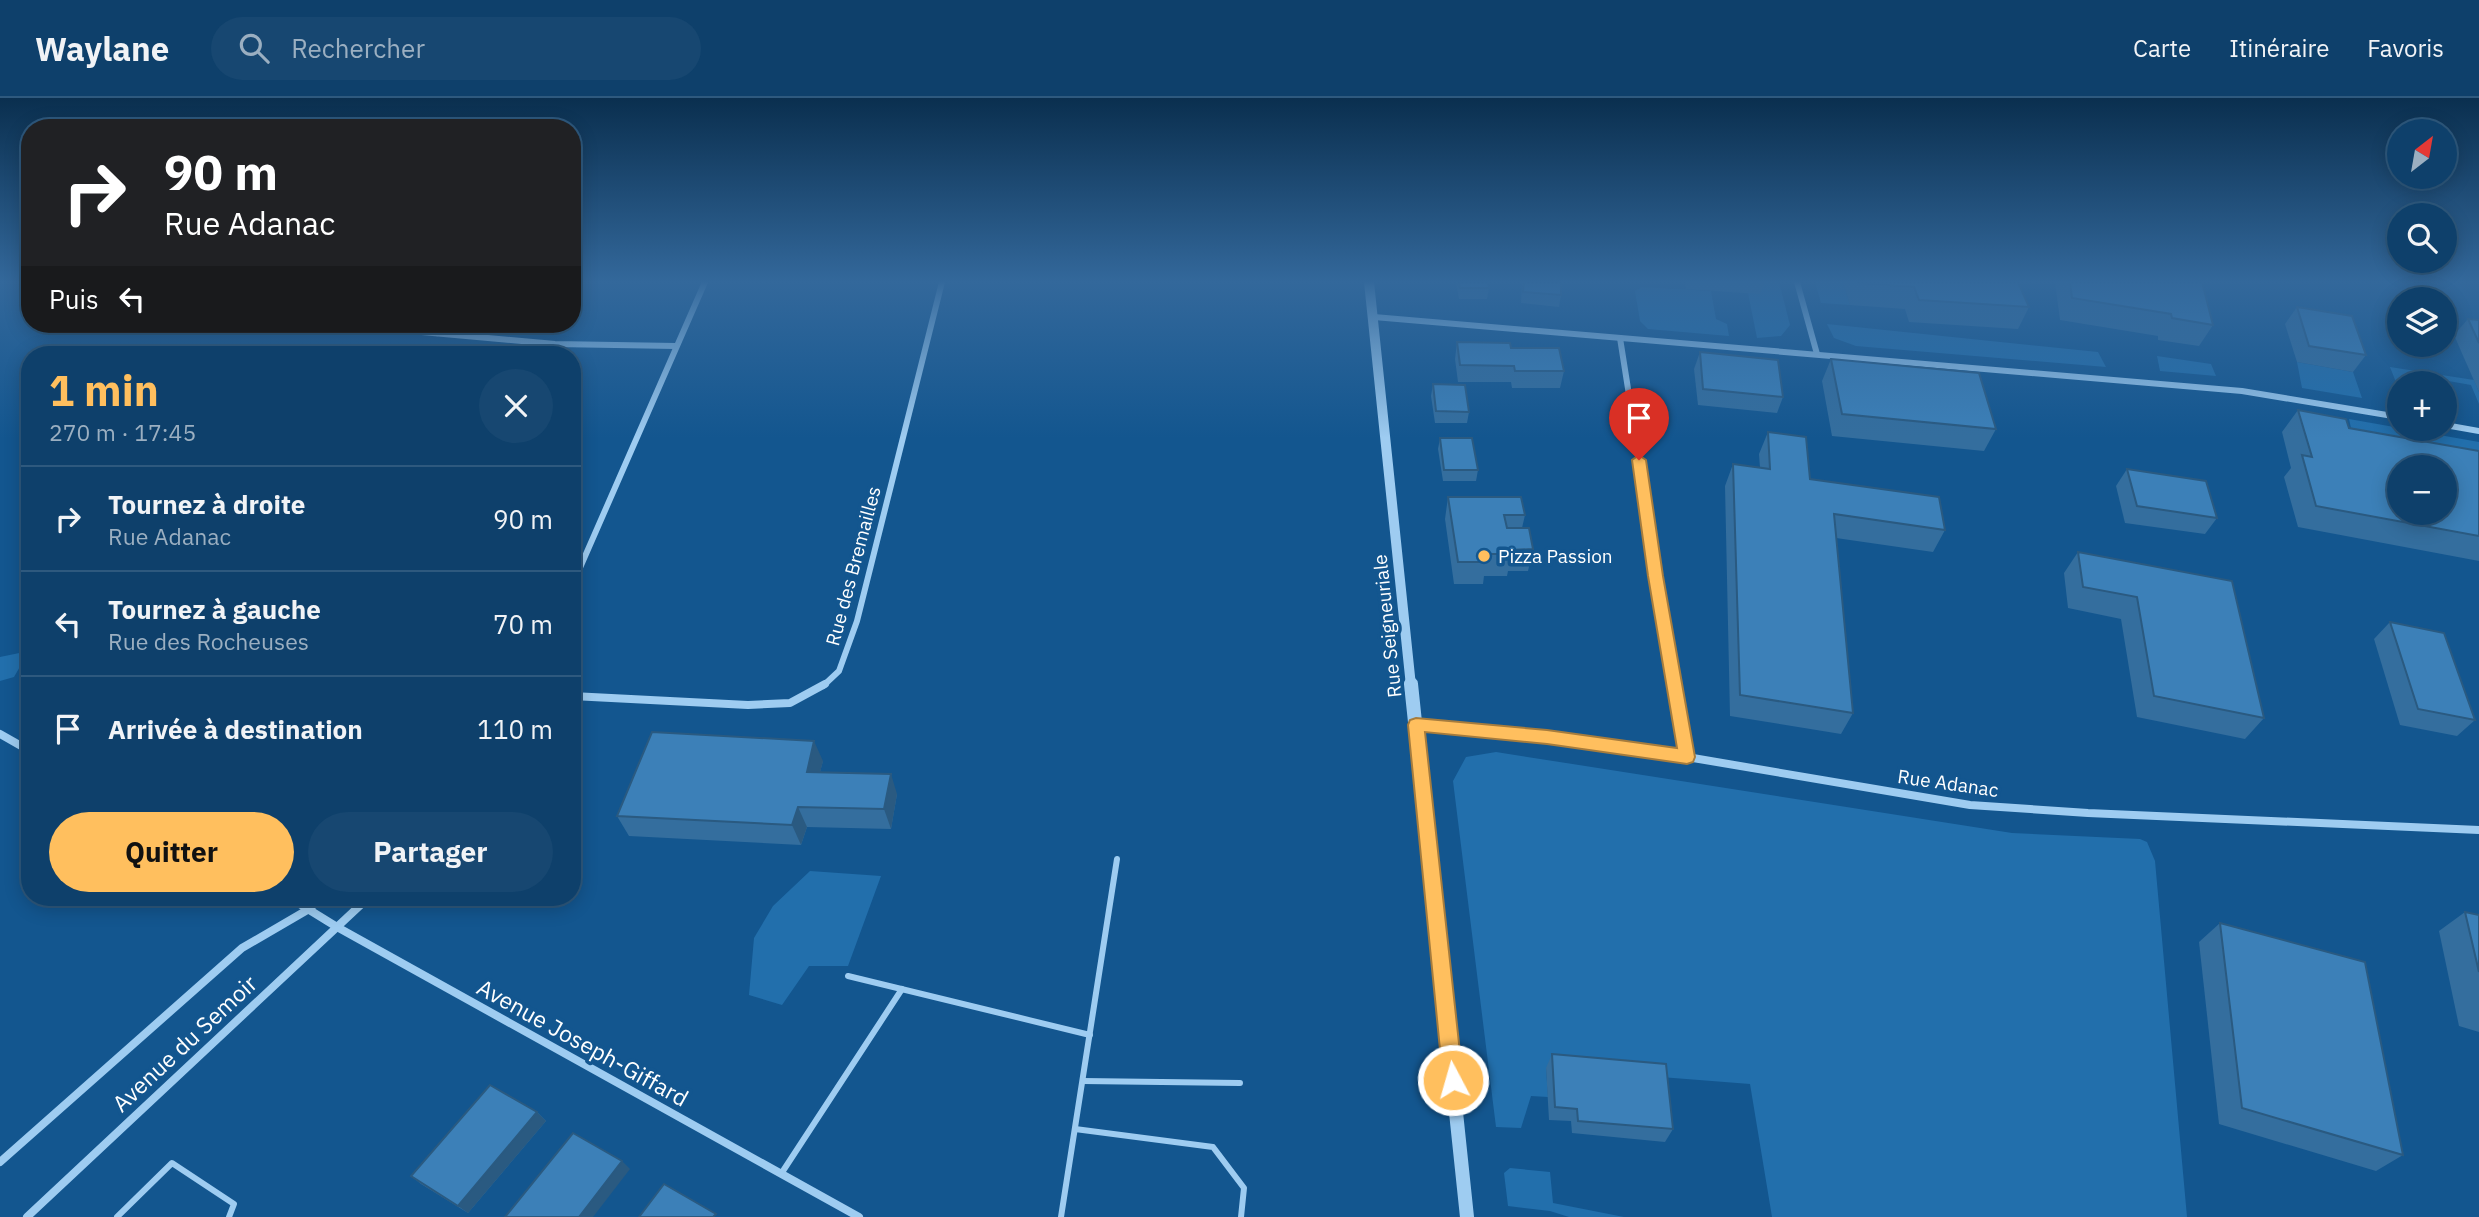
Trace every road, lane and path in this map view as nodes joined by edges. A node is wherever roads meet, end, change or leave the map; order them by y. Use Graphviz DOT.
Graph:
graph roads {
  1 [pos="450,334"];
  2 [pos="681,334"];
  3 [pos="929,334"];
  4 [pos="1376,334"];
  5 [pos="1576,334"];
  6 [pos="1812,334"];
  7 [pos="1620,338"];
  8 [pos="676,346"];
  9 [pos="1817,354"];
  10 [pos="2387,415"];
  11 [pos="2457,427"];
  12 [pos="2479,430"];
  13 [pos="581,567"];
  14 [pos="581,696"];
  15 [pos="1416,725"];
  16 [pos="0,734"];
  17 [pos="21,746"];
  18 [pos="1687,757"];
  19 [pos="2479,830"];
  20 [pos="1117,859"];
  21 [pos="304,906"];
  22 [pos="312,906"];
  23 [pos="359,906"];
  24 [pos="309,909"];
  25 [pos="337,927"];
  26 [pos="848,976"];
  27 [pos="902,989"];
  28 [pos="1090,1035"];
  29 [pos="1083,1081"];
  30 [pos="1240,1083"];
  31 [pos="1075,1129"];
  32 [pos="0,1162"];
  33 [pos="781,1174"];
  34 [pos="27,1217"];
  35 [pos="117,1217"];
  36 [pos="229,1217"];
  37 [pos="859,1217"];
  38 [pos="1061,1217"];
  39 [pos="1241,1217"];
  40 [pos="1467,1217"];
  1 -- 8 [label="street"];
  2 -- 8 [label="street"];
  3 -- 14 [label="street, Rue des Bremailles"];
  4 -- 15 [label="street, Rue Seigneuriale"];
  5 -- 7 [label="street"];
  6 -- 9 [label="street"];
  7 -- 9 [label="street"];
  7 -- 18 [label="street"];
  8 -- 13 [label="street"];
  9 -- 10 [label="street"];
  11 -- 12 [label="street"];
  15 -- 18 [label="street, Rue Adanac"];
  15 -- 40 [label="street, Rue Seigneuriale"];
  16 -- 17 [label="street"];
  18 -- 19 [label="street, Rue Adanac"];
  20 -- 28 [label="lane"];
  21 -- 24 [label="street, Avenue Joseph-Giffard"];
  22 -- 24 [label="street, Avenue du Semoir"];
  23 -- 25 [label="street, Avenue du Semoir"];
  24 -- 25 [label="street, Avenue Joseph-Giffard"];
  24 -- 32 [label="street, Avenue du Semoir"];
  25 -- 33 [label="street, Avenue Joseph-Giffard"];
  25 -- 34 [label="street, Avenue du Semoir"];
  26 -- 27 [label="lane"];
  27 -- 28 [label="lane"];
  27 -- 33 [label="lane"];
  28 -- 29 [label="lane"];
  29 -- 30 [label="lane"];
  29 -- 31 [label="lane"];
  31 -- 38 [label="lane"];
  31 -- 39 [label="lane"];
  33 -- 37 [label="street, Avenue Joseph-Giffard"];
  35 -- 36 [label="lane"];
}
